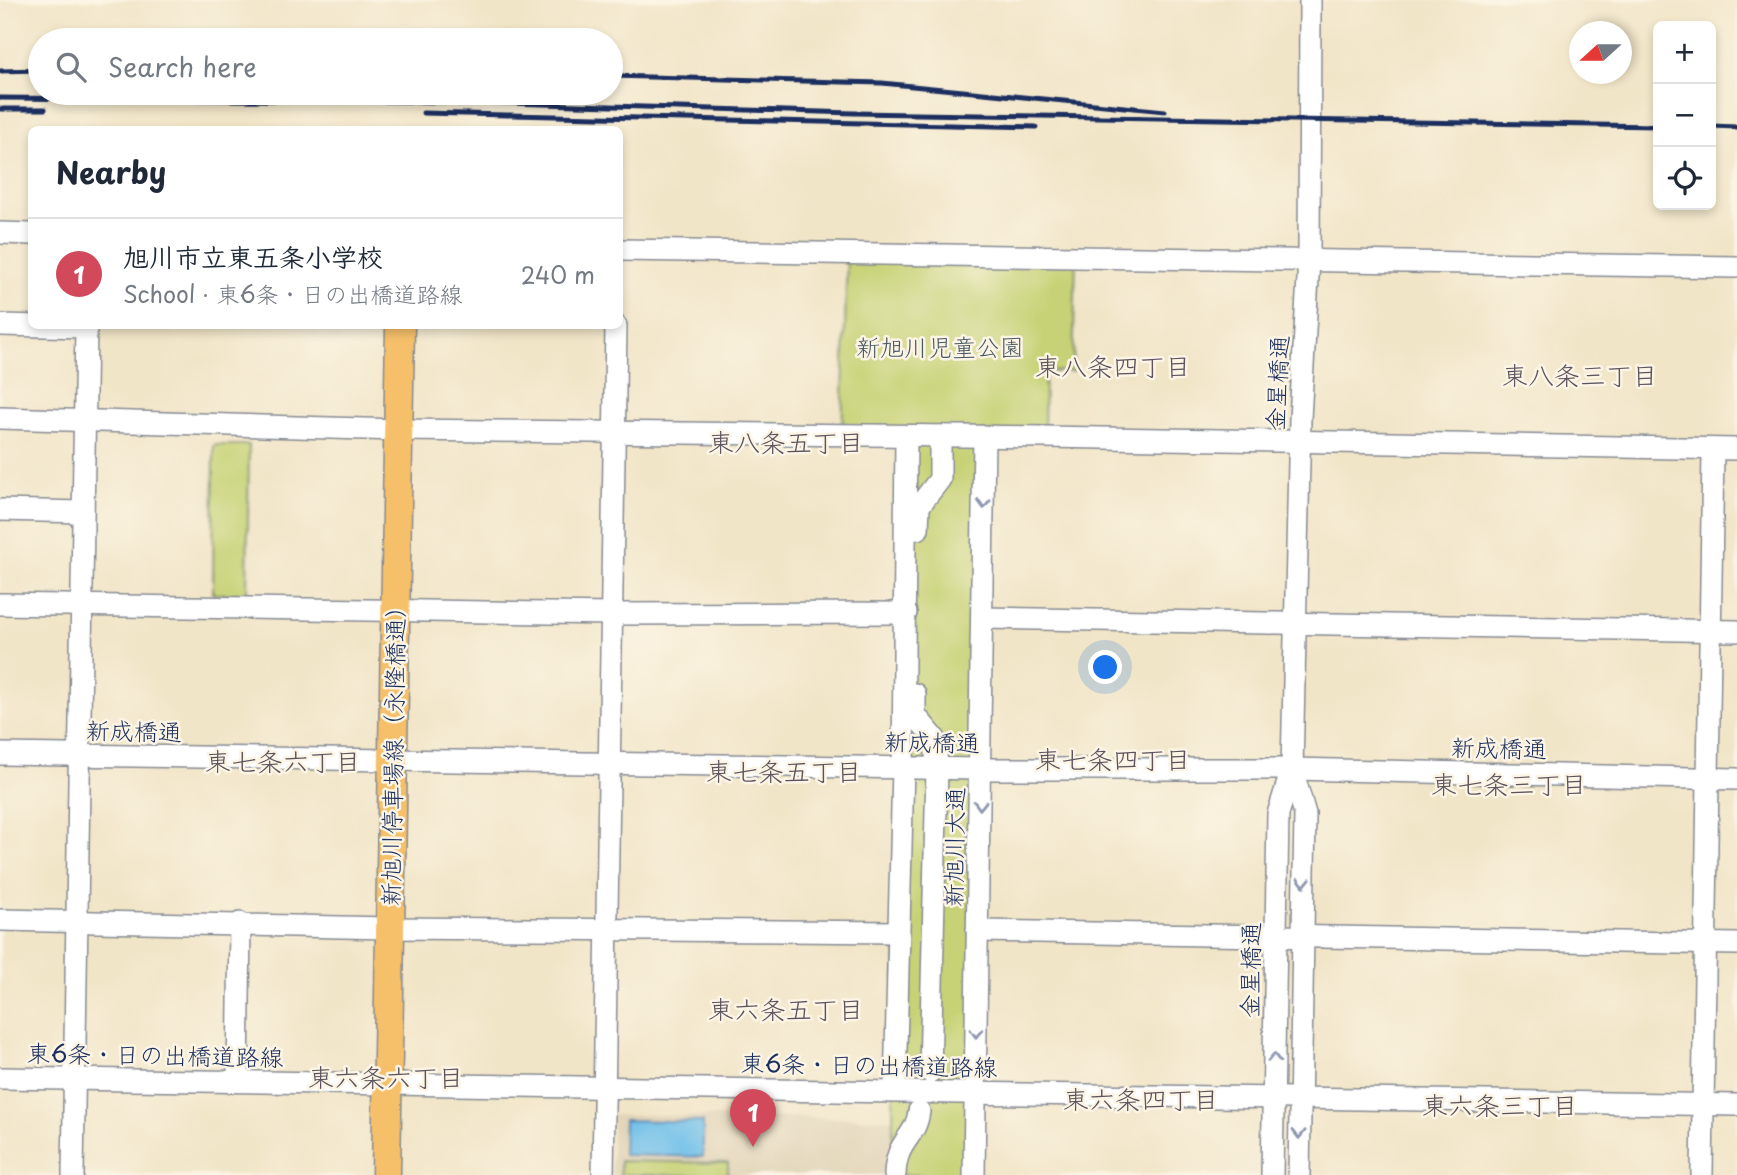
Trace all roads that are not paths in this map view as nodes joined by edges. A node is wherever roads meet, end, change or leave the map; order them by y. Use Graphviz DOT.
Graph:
graph roads {
  1 [pos="1310,0"];
  2 [pos="0,233"];
  3 [pos="28,234"];
  4 [pos="623,250"];
  5 [pos="1309,260"];
  6 [pos="1737,267"];
  7 [pos="0,325"];
  8 [pos="28,325"];
  9 [pos="86,329"];
  10 [pos="400,329"];
  11 [pos="616,329"];
  12 [pos="0,418"];
  13 [pos="85,420"];
  14 [pos="398,430"];
  15 [pos="614,432"];
  16 [pos="906,436"];
  17 [pos="985,436"];
  18 [pos="940,437"];
  19 [pos="1300,441"];
  20 [pos="1713,449"];
  21 [pos="1737,449"];
  22 [pos="0,510"];
  23 [pos="82,512"];
  24 [pos="0,604"];
  25 [pos="82,605"];
  26 [pos="395,611"];
  27 [pos="906,613"];
  28 [pos="611,614"];
  29 [pos="982,618"];
  30 [pos="1297,624"];
  31 [pos="1710,630"];
  32 [pos="1737,631"];
  33 [pos="0,754"];
  34 [pos="81,755"];
  35 [pos="391,760"];
  36 [pos="609,763"];
  37 [pos="903,767"];
  38 [pos="937,767"];
  39 [pos="981,769"];
  40 [pos="1292,769"];
  41 [pos="1709,778"];
  42 [pos="1737,779"];
  43 [pos="0,920"];
  44 [pos="76,921"];
  45 [pos="240,923"];
  46 [pos="389,928"];
  47 [pos="607,928"];
  48 [pos="977,931"];
  49 [pos="898,932"];
  50 [pos="1276,936"];
  51 [pos="1303,937"];
  52 [pos="1706,943"];
  53 [pos="1737,944"];
  54 [pos="930,1072"];
  55 [pos="0,1078"];
  56 [pos="75,1080"];
  57 [pos="239,1081"];
  58 [pos="388,1082"];
  59 [pos="604,1087"];
  60 [pos="895,1090"];
  61 [pos="975,1092"];
  62 [pos="1274,1096"];
  63 [pos="1300,1097"];
  64 [pos="1705,1104"];
  65 [pos="1737,1105"];
  66 [pos="919,1111"];
  67 [pos="73,1175"];
  68 [pos="386,1175"];
  69 [pos="603,1175"];
  70 [pos="895,1175"];
  71 [pos="974,1175"];
  72 [pos="1272,1175"];
  73 [pos="1298,1175"];
  74 [pos="1702,1175"];
  1 -- 5 [label="street, 金星橋通"];
  2 -- 3 [label="street"];
  4 -- 5 [label="street"];
  5 -- 6 [label="street"];
  5 -- 19 [label="street, 金星橋通"];
  7 -- 8 [label="street"];
  9 -- 13 [label="street"];
  10 -- 14 [label="main road, 新旭川停車場線（永隆橋通）"];
  11 -- 15 [label="street"];
  12 -- 13 [label="street"];
  13 -- 14 [label="street"];
  13 -- 23 [label="street"];
  14 -- 15 [label="street"];
  14 -- 26 [label="main road, 新旭川停車場線（永隆橋通）"];
  15 -- 16 [label="street"];
  15 -- 28 [label="street"];
  16 -- 18 [label="street"];
  16 -- 27 [label="street"];
  17 -- 18 [label="street"];
  17 -- 19 [label="street"];
  17 -- 29 [label="street, 新旭川大通, one-way"];
  18 -- 38 [label="street, 新旭川大通"];
  19 -- 20 [label="street"];
  19 -- 30 [label="street, 金星橋通"];
  20 -- 21 [label="street"];
  20 -- 31 [label="street"];
  22 -- 23 [label="street"];
  23 -- 25 [label="street"];
  24 -- 25 [label="street"];
  25 -- 26 [label="street"];
  25 -- 34 [label="street"];
  26 -- 28 [label="street"];
  26 -- 35 [label="main road, 新旭川停車場線（永隆橋通）"];
  27 -- 28 [label="street"];
  27 -- 37 [label="street"];
  28 -- 36 [label="street"];
  29 -- 30 [label="street"];
  29 -- 39 [label="street, 新旭川大通"];
  30 -- 31 [label="street"];
  30 -- 40 [label="street, 金星橋通"];
  31 -- 32 [label="street"];
  31 -- 41 [label="street"];
  33 -- 34 [label="street, 新成橋通"];
  34 -- 35 [label="street, 新成橋通"];
  34 -- 44 [label="street"];
  35 -- 36 [label="street, 新成橋通"];
  35 -- 46 [label="main road, 新旭川停車場線（永隆橋通）"];
  36 -- 37 [label="street, 新成橋通"];
  36 -- 47 [label="street"];
  37 -- 38 [label="street, 新成橋通"];
  37 -- 49 [label="street"];
  38 -- 39 [label="street, 新成橋通"];
  38 -- 54 [label="street, 新旭川大通"];
  39 -- 40 [label="street, 新成橋通"];
  39 -- 48 [label="street, 新旭川大通, one-way"];
  40 -- 41 [label="street, 新成橋通"];
  40 -- 50 [label="street, 金星橋通"];
  40 -- 51 [label="street, 金星橋通, one-way"];
  41 -- 42 [label="street, 新成橋通"];
  41 -- 52 [label="street"];
  43 -- 44 [label="street"];
  44 -- 45 [label="street"];
  44 -- 56 [label="street"];
  45 -- 46 [label="street"];
  45 -- 57 [label="street"];
  46 -- 47 [label="street"];
  46 -- 58 [label="main road, 新旭川停車場線（永隆橋通）"];
  47 -- 49 [label="street"];
  47 -- 59 [label="street"];
  48 -- 50 [label="street"];
  48 -- 61 [label="street, 新旭川大通, one-way"];
  49 -- 60 [label="street"];
  50 -- 51 [label="street"];
  62 -- 50 [label="street, 金星橋通, one-way"];
  51 -- 52 [label="street"];
  51 -- 63 [label="street, 金星橋通"];
  52 -- 53 [label="street"];
  52 -- 64 [label="street"];
  55 -- 56 [label="street, 東6条・日の出橋道路線"];
  56 -- 57 [label="street, 東6条・日の出橋道路線"];
  56 -- 67 [label="street"];
  57 -- 58 [label="street, 東6条・日の出橋道路線"];
  58 -- 59 [label="street, 東6条・日の出橋道路線"];
  58 -- 68 [label="main road, 新旭川停車場線（永隆橋通）"];
  59 -- 60 [label="street, 東6条・日の出橋道路線"];
  59 -- 69 [label="street"];
  60 -- 61 [label="street, 東6条・日の出橋道路線"];
  61 -- 62 [label="street, 東6条・日の出橋道路線"];
  61 -- 71 [label="street, 新旭川大通"];
  62 -- 63 [label="street, 東6条・日の出橋道路線"];
  62 -- 72 [label="street, 金星橋通"];
  63 -- 64 [label="street, 東6条・日の出橋道路線"];
  63 -- 73 [label="street, 金星橋通, one-way"];
  64 -- 65 [label="street, 東6条・日の出橋道路線"];
  64 -- 74 [label="street"];
  66 -- 70 [label="street"];
}
